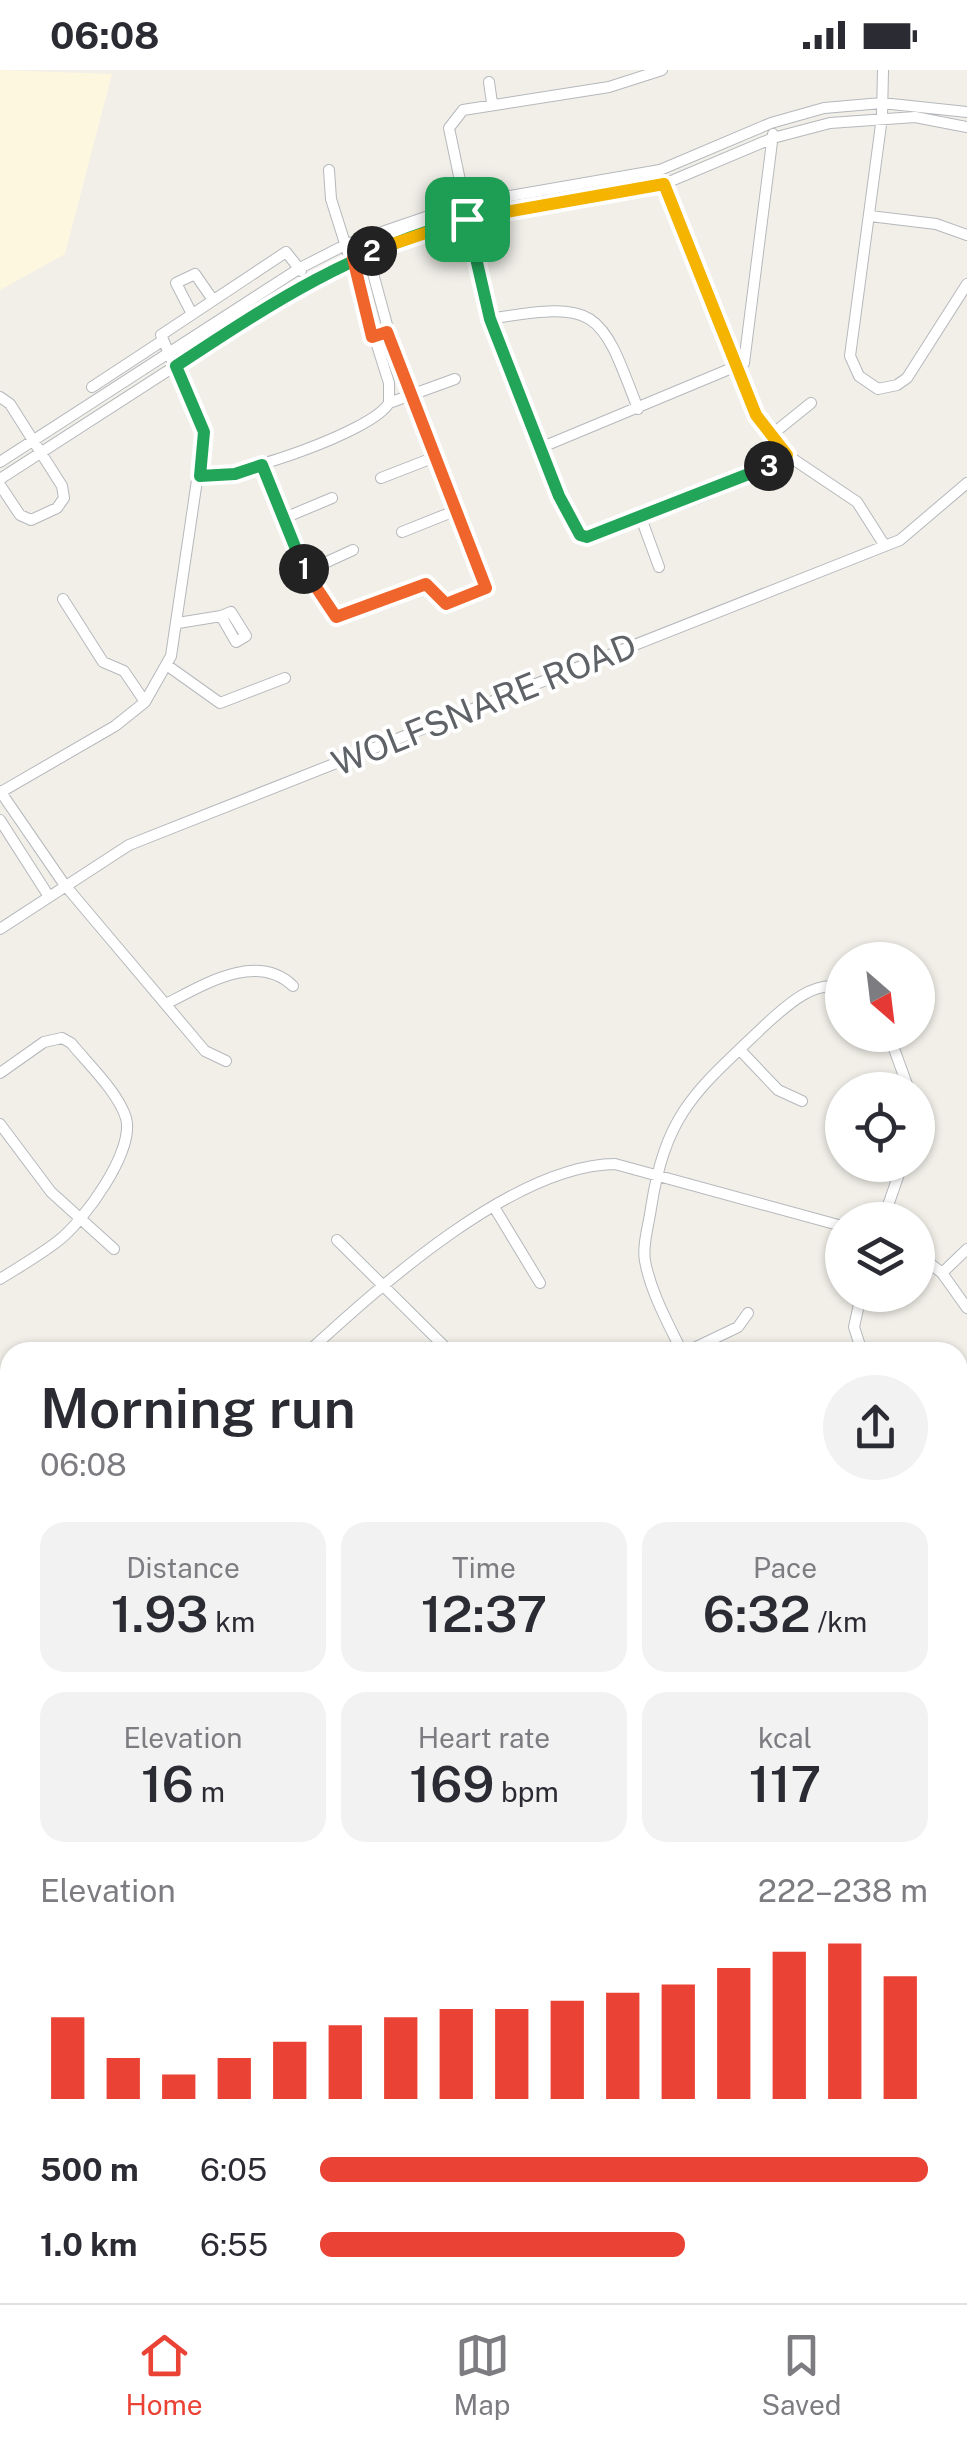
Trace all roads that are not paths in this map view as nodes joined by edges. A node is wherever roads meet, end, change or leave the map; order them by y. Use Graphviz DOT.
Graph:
graph roads {
  1 [pos="883,70"];
  2 [pos="659,71"];
  3 [pos="489,82"];
  4 [pos="492,103"];
  5 [pos="882,103"];
  6 [pos="967,112"];
  7 [pos="882,118"];
  8 [pos="771,123"];
  9 [pos="967,128"];
  10 [pos="773,138"];
  11 [pos="329,170"];
  12 [pos="660,170"];
  13 [pos="664,184"];
  14 [pos="464,204"];
  15 [pos="870,216"];
  16 [pos="467,219"];
  17 [pos="967,235"];
  18 [pos="347,244"];
  19 [pos="353,258"];
  20 [pos="371,266"];
  21 [pos="300,268"];
  22 [pos="307,281"];
  23 [pos="967,284"];
  24 [pos="213,300"];
  25 [pos="192,314"];
  26 [pos="490,319"];
  27 [pos="387,332"];
  28 [pos="749,335"];
  29 [pos="723,336"];
  30 [pos="372,337"];
  31 [pos="165,346"];
  32 [pos="176,366"];
  33 [pos="736,370"];
  34 [pos="455,380"];
  35 [pos="92,386"];
  36 [pos="411,396"];
  37 [pos="0,397"];
  38 [pos="389,403"];
  39 [pos="811,403"];
  40 [pos="638,408"];
  41 [pos="770,436"];
  42 [pos="37,446"];
  43 [pos="540,448"];
  44 [pos="787,455"];
  45 [pos="435,457"];
  46 [pos="0,462"];
  47 [pos="262,465"];
  48 [pos="200,476"];
  49 [pos="381,478"];
  50 [pos="0,482"];
  51 [pos="967,483"];
  52 [pos="332,498"];
  53 [pos="456,510"];
  54 [pos="641,518"];
  55 [pos="282,519"];
  56 [pos="402,532"];
  57 [pos="885,546"];
  58 [pos="353,550"];
  59 [pos="660,566"];
  60 [pos="305,572"];
  61 [pos="63,599"];
  62 [pos="221,616"];
  63 [pos="178,624"];
  64 [pos="168,666"];
  65 [pos="286,678"];
  66 [pos="145,702"];
  67 [pos="2,798"];
  68 [pos="0,820"];
  69 [pos="64,884"];
  70 [pos="48,895"];
  71 [pos="0,929"];
  72 [pos="293,986"];
  73 [pos="825,988"];
  74 [pos="166,1004"];
  75 [pos="63,1024"];
  76 [pos="62,1038"];
  77 [pos="740,1050"];
  78 [pos="226,1061"];
  79 [pos="0,1074"];
  80 [pos="802,1101"];
  81 [pos="0,1124"];
  82 [pos="5,1141"];
  83 [pos="656,1175"];
  84 [pos="494,1207"];
  85 [pos="81,1219"];
  86 [pos="825,1221"];
  87 [pos="337,1240"];
  88 [pos="967,1248"];
  89 [pos="114,1249"];
  90 [pos="935,1267"];
  91 [pos="942,1273"];
  92 [pos="0,1280"];
  93 [pos="540,1282"];
  94 [pos="381,1285"];
  95 [pos="967,1308"];
  96 [pos="857,1312"];
  97 [pos="748,1313"];
  98 [pos="319,1342"];
  99 [pos="440,1342"];
  100 [pos="679,1342"];
  101 [pos="705,1342"];
  102 [pos="859,1342"];
  103 [pos="0,1618"];
  104 [pos="0,1629"];
  1 -- 5 [label="street"];
  2 -- 4 [label="street"];
  3 -- 4 [label="street"];
  4 -- 14 [label="street"];
  5 -- 6 [label="street"];
  5 -- 7 [label="street"];
  5 -- 8 [label="street"];
  7 -- 9 [label="street"];
  7 -- 10 [label="street"];
  7 -- 15 [label="street"];
  8 -- 10 [label="street"];
  8 -- 12 [label="street"];
  10 -- 13 [label="street"];
  10 -- 28 [label="street"];
  11 -- 18 [label="street"];
  12 -- 13 [label="street"];
  12 -- 14 [label="street"];
  13 -- 16 [label="street"];
  13 -- 29 [label="street"];
  14 -- 16 [label="street"];
  14 -- 18 [label="street"];
  15 -- 17 [label="street"];
  15 -- 23 [label="street"];
  16 -- 19 [label="street"];
  16 -- 26 [label="street"];
  18 -- 19 [label="street"];
  18 -- 21 [label="street"];
  19 -- 22 [label="street"];
  19 -- 30 [label="street"];
  20 -- 27 [label="street"];
  21 -- 22 [label="street"];
  21 -- 24 [label="street"];
  21 -- 31 [label="street"];
  22 -- 32 [label="street"];
  24 -- 25 [label="street"];
  24 -- 25 [label="street"];
  25 -- 31 [label="street"];
  26 -- 40 [label="street"];
  26 -- 43 [label="street"];
  27 -- 30 [label="street"];
  27 -- 36 [label="street"];
  28 -- 29 [label="street"];
  28 -- 33 [label="street"];
  29 -- 33 [label="street"];
  30 -- 38 [label="street"];
  31 -- 32 [label="street"];
  31 -- 35 [label="street"];
  31 -- 42 [label="street"];
  32 -- 42 [label="street"];
  32 -- 48 [label="street"];
  33 -- 40 [label="street"];
  33 -- 41 [label="street"];
  34 -- 36 [label="street"];
  36 -- 38 [label="street"];
  36 -- 45 [label="street"];
  37 -- 42 [label="street"];
  38 -- 47 [label="street"];
  39 -- 41 [label="street"];
  40 -- 43 [label="street"];
  41 -- 44 [label="street"];
  42 -- 46 [label="street"];
  42 -- 50 [label="street"];
  42 -- 50 [label="street"];
  43 -- 54 [label="street"];
  44 -- 54 [label="street"];
  44 -- 57 [label="street"];
  45 -- 49 [label="street"];
  45 -- 53 [label="street"];
  47 -- 48 [label="street"];
  47 -- 55 [label="street"];
  48 -- 63 [label="street"];
  51 -- 57 [label="street, WOLFSNARE ROAD"];
  52 -- 55 [label="street"];
  53 -- 56 [label="street"];
  53 -- 60 [label="street"];
  54 -- 59 [label="street"];
  55 -- 60 [label="street"];
  57 -- 69 [label="street, WOLFSNARE ROAD"];
  58 -- 60 [label="street"];
  61 -- 66 [label="street"];
  62 -- 63 [label="street"];
  63 -- 64 [label="street"];
  64 -- 65 [label="street"];
  64 -- 66 [label="street"];
  66 -- 67 [label="street"];
  67 -- 69 [label="street"];
  68 -- 70 [label="street"];
  69 -- 70 [label="street, WOLFSNARE ROAD"];
  69 -- 74 [label="street"];
  70 -- 71 [label="street, WOLFSNARE ROAD"];
  72 -- 74 [label="street"];
  73 -- 77 [label="street"];
  74 -- 78 [label="street"];
  75 -- 76 [label="street"];
  76 -- 79 [label="street"];
  76 -- 85 [label="street"];
  77 -- 80 [label="street"];
  77 -- 83 [label="street"];
  81 -- 82 [label="street"];
  82 -- 85 [label="street"];
  83 -- 84 [label="street"];
  83 -- 86 [label="street"];
  83 -- 100 [label="street"];
  84 -- 93 [label="street"];
  84 -- 94 [label="street"];
  85 -- 89 [label="street"];
  85 -- 92 [label="street"];
  87 -- 94 [label="street"];
  88 -- 91 [label="street"];
  90 -- 91 [label="street"];
  91 -- 95 [label="street"];
  94 -- 98 [label="street"];
  94 -- 99 [label="street"];
  96 -- 102 [label="street"];
  97 -- 101 [label="street"];
  103 -- 104 [label="street"];
}
